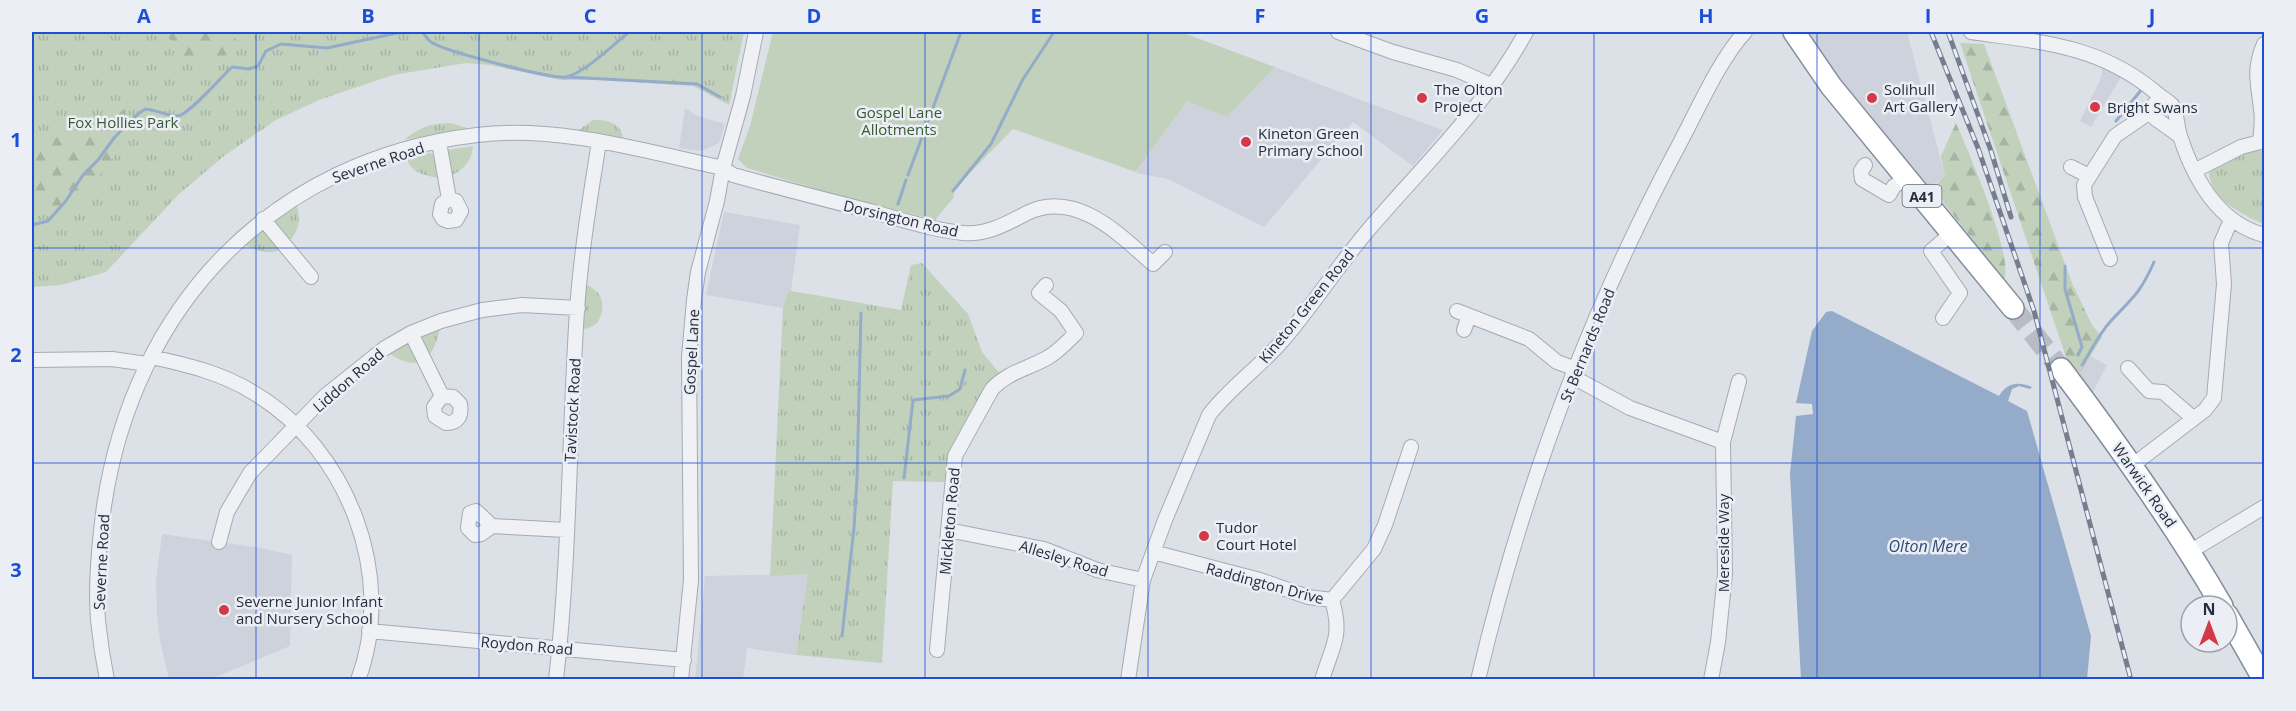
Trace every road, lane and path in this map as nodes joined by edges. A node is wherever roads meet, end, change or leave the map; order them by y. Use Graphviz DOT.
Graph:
graph roads {
  1 [pos="756,32"];
  2 [pos="1338,32"];
  3 [pos="1526,32"];
  4 [pos="1745,32"];
  5 [pos="1778,32"];
  6 [pos="1794,32"];
  7 [pos="1971,32"];
  8 [pos="2022,35"];
  9 [pos="2265,44"];
  10 [pos="1493,86"];
  11 [pos="1831,86"];
  12 [pos="2162,112"];
  13 [pos="439,142"];
  14 [pos="599,142"];
  15 [pos="1866,165"];
  16 [pos="2070,167"];
  17 [pos="723,168"];
  18 [pos="2194,171"];
  19 [pos="2089,176"];
  20 [pos="1908,178"];
  21 [pos="449,199"];
  22 [pos="263,219"];
  23 [pos="2231,220"];
  24 [pos="1952,233"];
  25 [pos="2265,235"];
  26 [pos="1165,252"];
  27 [pos="2110,259"];
  28 [pos="311,277"];
  29 [pos="1046,285"];
  30 [pos="578,308"];
  31 [pos="2013,308"];
  32 [pos="1943,318"];
  33 [pos="1464,330"];
  34 [pos="411,333"];
  35 [pos="32,360"];
  36 [pos="149,360"];
  37 [pos="2128,368"];
  38 [pos="2061,369"];
  39 [pos="1575,373"];
  40 [pos="1739,381"];
  41 [pos="441,396"];
  42 [pos="2193,418"];
  43 [pos="296,427"];
  44 [pos="1723,442"];
  45 [pos="1411,447"];
  46 [pos="2133,465"];
  47 [pos="2265,507"];
  48 [pos="492,526"];
  49 [pos="566,530"];
  50 [pos="948,530"];
  51 [pos="219,542"];
  52 [pos="2191,551"];
  53 [pos="1153,552"];
  54 [pos="1143,580"];
  55 [pos="2215,594"];
  56 [pos="1332,600"];
  57 [pos="369,631"];
  58 [pos="2239,636"];
  59 [pos="560,648"];
  60 [pos="937,650"];
  61 [pos="684,660"];
  62 [pos="107,680"];
  63 [pos="358,680"];
  64 [pos="556,680"];
  65 [pos="681,680"];
  66 [pos="1128,680"];
  67 [pos="1322,680"];
  68 [pos="1478,680"];
  69 [pos="1711,680"];
  70 [pos="2264,680"];
  1 -- 17 [label="street, Gospel Lane"];
  2 -- 10 [label="street"];
  3 -- 10 [label="street, Kineton Green Road"];
  4 -- 39 [label="street, St Bernards Road"];
  5 -- 11 [label="highway, A41"];
  6 -- 11 [label="highway, A41"];
  7 -- 8 [label="street"];
  8 -- 12 [label="street"];
  9 -- 18 [label="street"];
  10 -- 53 [label="street, Kineton Green Road"];
  11 -- 20 [label="highway, A41"];
  12 -- 18 [label="street"];
  12 -- 19 [label="street"];
  13 -- 14 [label="street, Severne Road"];
  13 -- 21 [label="street"];
  13 -- 22 [label="street, Severne Road"];
  14 -- 17 [label="street, Severne Road"];
  14 -- 30 [label="street, Tavistock Road"];
  15 -- 20 [label="street"];
  16 -- 19 [label="street"];
  17 -- 26 [label="street, Dorsington Road"];
  17 -- 61 [label="street, Gospel Lane"];
  18 -- 23 [label="street"];
  19 -- 27 [label="street"];
  20 -- 24 [label="highway, A41"];
  22 -- 28 [label="street"];
  22 -- 36 [label="street, Severne Road"];
  23 -- 25 [label="street"];
  23 -- 42 [label="street"];
  24 -- 31 [label="highway, A41"];
  24 -- 32 [label="street"];
  29 -- 50 [label="street, Mickleton Road"];
  30 -- 34 [label="street, Liddon Road"];
  30 -- 49 [label="street, Tavistock Road"];
  33 -- 39 [label="street"];
  34 -- 41 [label="street"];
  34 -- 43 [label="street, Liddon Road"];
  35 -- 36 [label="street"];
  36 -- 43 [label="street"];
  36 -- 62 [label="street, Severne Road"];
  37 -- 42 [label="street"];
  38 -- 46 [label="highway, Warwick Road"];
  39 -- 44 [label="street"];
  39 -- 68 [label="street, St Bernards Road"];
  40 -- 44 [label="street, Mereside Way"];
  42 -- 46 [label="street"];
  43 -- 51 [label="street, Liddon Road"];
  43 -- 57 [label="street"];
  44 -- 69 [label="street, Mereside Way"];
  45 -- 56 [label="street"];
  46 -- 52 [label="highway, Warwick Road"];
  47 -- 52 [label="street"];
  48 -- 49 [label="street"];
  49 -- 59 [label="street, Tavistock Road"];
  50 -- 54 [label="street, Allesley Road"];
  50 -- 60 [label="street, Mickleton Road"];
  52 -- 55 [label="highway, Warwick Road"];
  53 -- 54 [label="street, Kineton Green Road"];
  53 -- 56 [label="street, Raddington Drive"];
  54 -- 66 [label="street, Kineton Green Road"];
  56 -- 67 [label="street, Raddington Drive"];
  57 -- 59 [label="street, Roydon Road"];
  57 -- 63 [label="street"];
  58 -- 70 [label="highway"];
  59 -- 61 [label="street, Roydon Road"];
  59 -- 64 [label="street, Tavistock Road"];
  61 -- 65 [label="street, Gospel Lane"];
}
